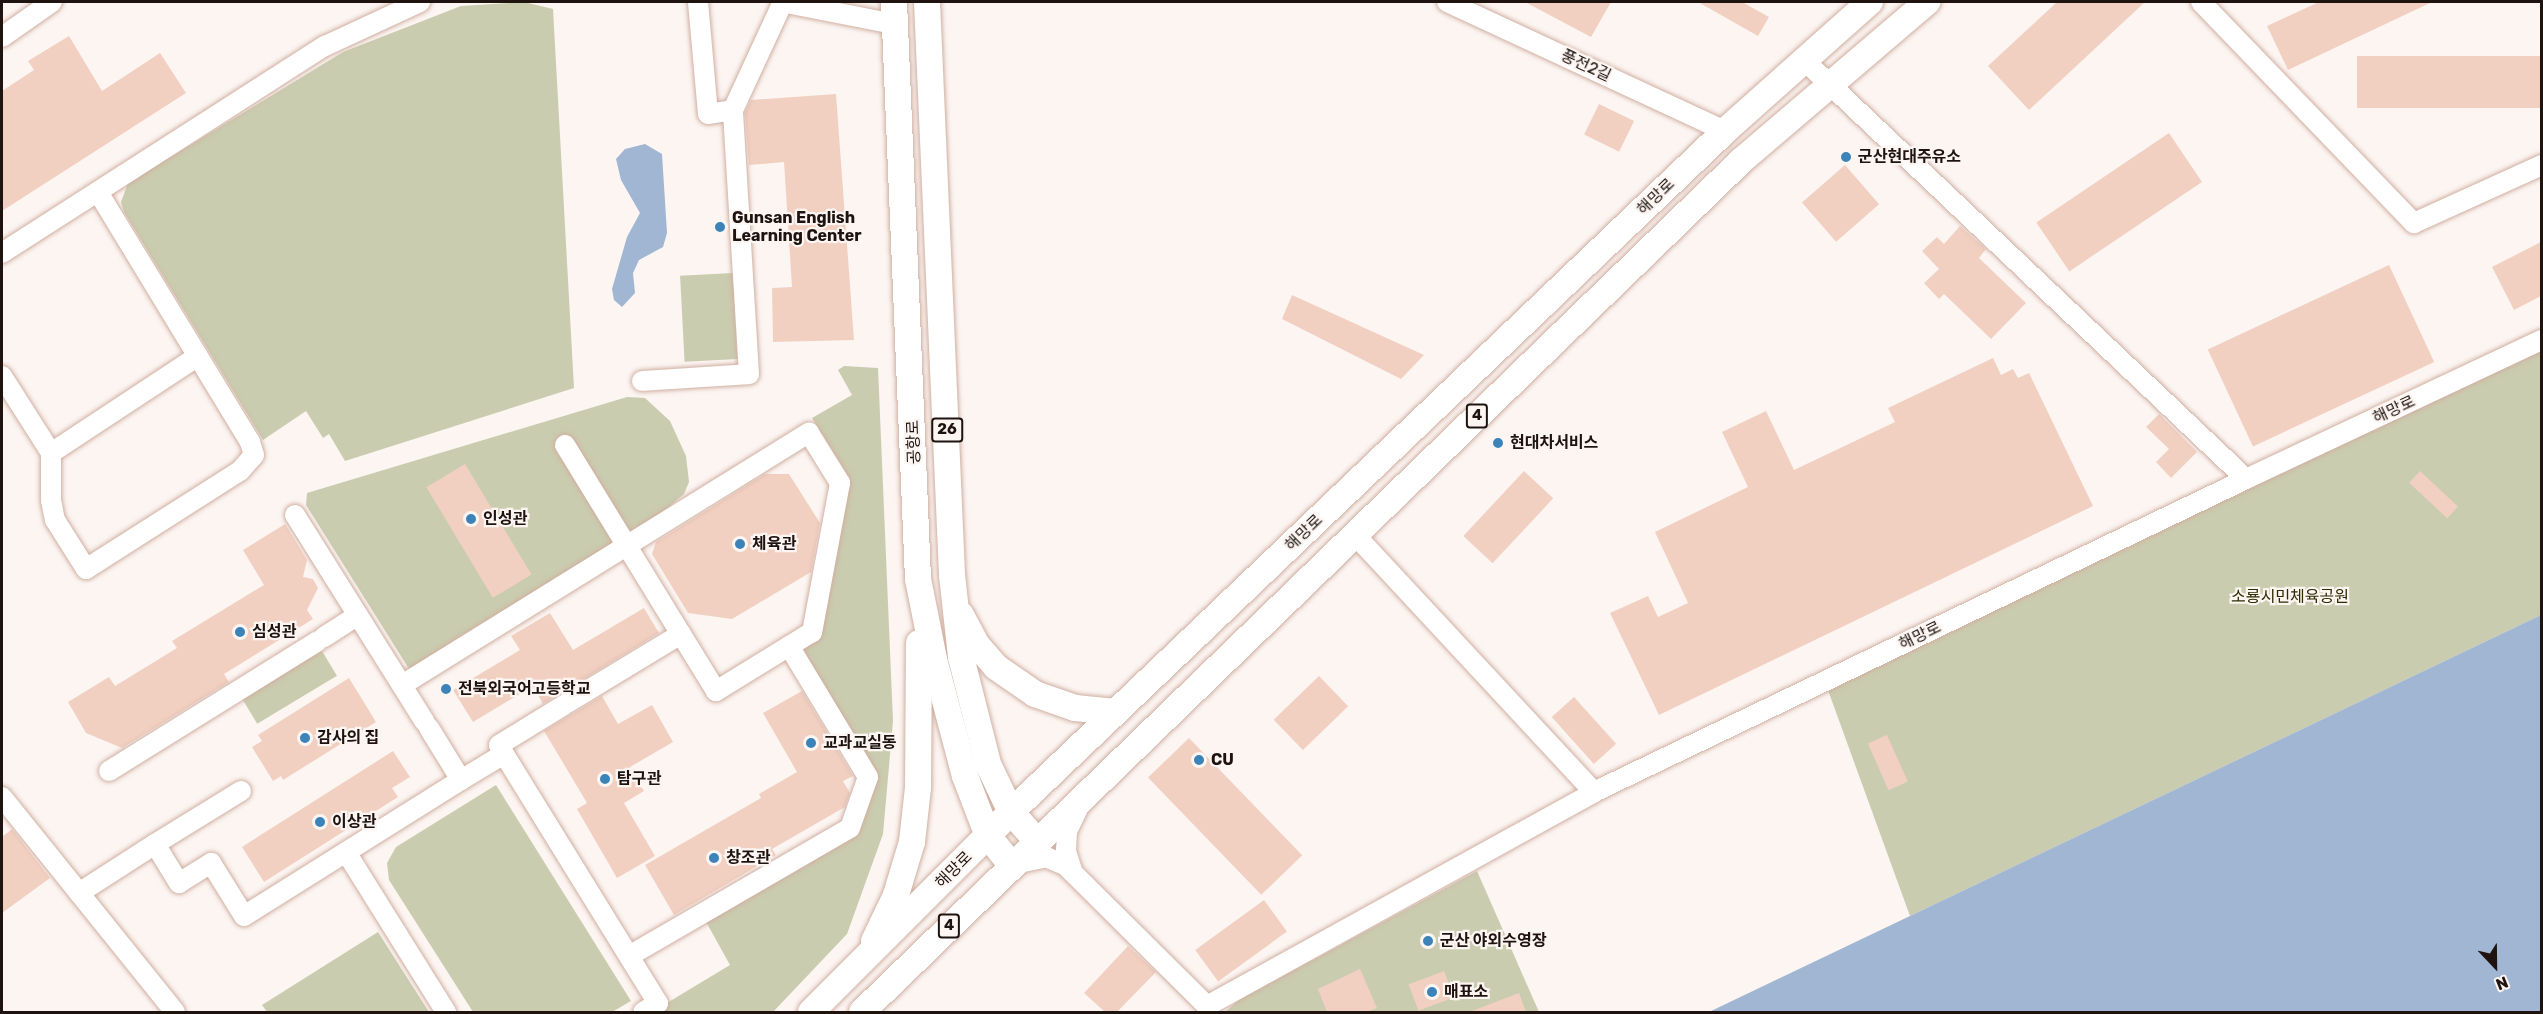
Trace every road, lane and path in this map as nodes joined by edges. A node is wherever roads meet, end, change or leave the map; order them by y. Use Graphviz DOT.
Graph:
graph roads {
  1 [pos="52,2"];
  2 [pos="420,2"];
  3 [pos="698,2"];
  4 [pos="782,2"];
  5 [pos="927,2"];
  6 [pos="1447,2"];
  7 [pos="1870,2"];
  8 [pos="1927,2"];
  9 [pos="2201,2"];
  10 [pos="894,13"];
  11 [pos="2,37"];
  12 [pos="1803,59"];
  13 [pos="1829,84"];
  14 [pos="733,110"];
  15 [pos="1725,131"];
  16 [pos="2541,165"];
  17 [pos="98,192"];
  18 [pos="2,253"];
  19 [pos="2541,340"];
  20 [pos="198,356"];
  21 [pos="2,376"];
  22 [pos="642,381"];
  23 [pos="565,445"];
  24 [pos="51,453"];
  25 [pos="2246,479"];
  26 [pos="295,515"];
  27 [pos="1354,534"];
  28 [pos="627,546"];
  29 [pos="918,579"];
  30 [pos="955,605"];
  31 [pos="358,615"];
  32 [pos="681,634"];
  33 [pos="789,646"];
  34 [pos="402,685"];
  35 [pos="1116,712"];
  36 [pos="504,754"];
  37 [pos="109,771"];
  38 [pos="461,780"];
  39 [pos="241,791"];
  40 [pos="1594,792"];
  41 [pos="1083,795"];
  42 [pos="2,797"];
  43 [pos="1011,812"];
  44 [pos="988,836"];
  45 [pos="1036,840"];
  46 [pos="155,844"];
  47 [pos="346,852"];
  48 [pos="1011,864"];
  49 [pos="1073,873"];
  50 [pos="79,893"];
  51 [pos="629,956"];
  52 [pos="867,957"];
  53 [pos="175,1012"];
  54 [pos="446,1012"];
  55 [pos="643,1012"];
  56 [pos="811,1012"];
  57 [pos="862,1012"];
  1 -- 11 [label="street"];
  2 -- 17 [label="street"];
  3 -- 14 [label="street"];
  4 -- 10 [label="street"];
  4 -- 14 [label="street"];
  5 -- 30 [label="main road, 공항로 / 26"];
  6 -- 15 [label="street, 풍전2길"];
  7 -- 12 [label="main road, 해망로 / 4"];
  8 -- 13 [label="main road, 해망로 / 4"];
  9 -- 16 [label="street"];
  10 -- 29 [label="main road, 공항로 / 26"];
  12 -- 13 [label="street"];
  12 -- 15 [label="main road, 해망로 / 4"];
  13 -- 25 [label="street"];
  13 -- 27 [label="main road, 해망로 / 4"];
  14 -- 22 [label="street"];
  15 -- 35 [label="main road, 해망로 / 4"];
  17 -- 18 [label="street"];
  17 -- 20 [label="street"];
  19 -- 25 [label="street, 해망로"];
  20 -- 24 [label="street"];
  20 -- 24 [label="street"];
  21 -- 24 [label="street"];
  23 -- 28 [label="street"];
  25 -- 40 [label="street, 해망로"];
  26 -- 31 [label="street"];
  27 -- 40 [label="street"];
  27 -- 41 [label="main road, 해망로 / 4"];
  28 -- 32 [label="street"];
  28 -- 33 [label="street"];
  28 -- 34 [label="street"];
  29 -- 44 [label="main road, 공항로"];
  29 -- 52 [label="main road, 26"];
  30 -- 35 [label="main road"];
  30 -- 43 [label="main road, 공항로 / 26"];
  31 -- 34 [label="street"];
  31 -- 37 [label="street"];
  32 -- 33 [label="street"];
  32 -- 36 [label="street"];
  33 -- 51 [label="street"];
  34 -- 38 [label="street"];
  35 -- 43 [label="main road, 해망로 / 4"];
  36 -- 38 [label="street"];
  36 -- 51 [label="street"];
  38 -- 47 [label="street"];
  39 -- 46 [label="street"];
  40 -- 49 [label="street, 해망로"];
  41 -- 45 [label="main road, 해망로 / 4"];
  41 -- 49 [label="street"];
  42 -- 50 [label="street"];
  43 -- 44 [label="main road, 해망로 / 4"];
  43 -- 45 [label="main road, 공항로 / 26"];
  44 -- 48 [label="main road, 공항로"];
  44 -- 52 [label="main road, 해망로 / 4"];
  45 -- 48 [label="main road, 해망로 / 4"];
  46 -- 47 [label="street"];
  46 -- 50 [label="street"];
  47 -- 54 [label="street"];
  48 -- 49 [label="street"];
  48 -- 57 [label="main road, 해망로 / 4"];
  50 -- 53 [label="street"];
  51 -- 55 [label="street"];
  52 -- 56 [label="main road, 해망로 / 4"];
}
